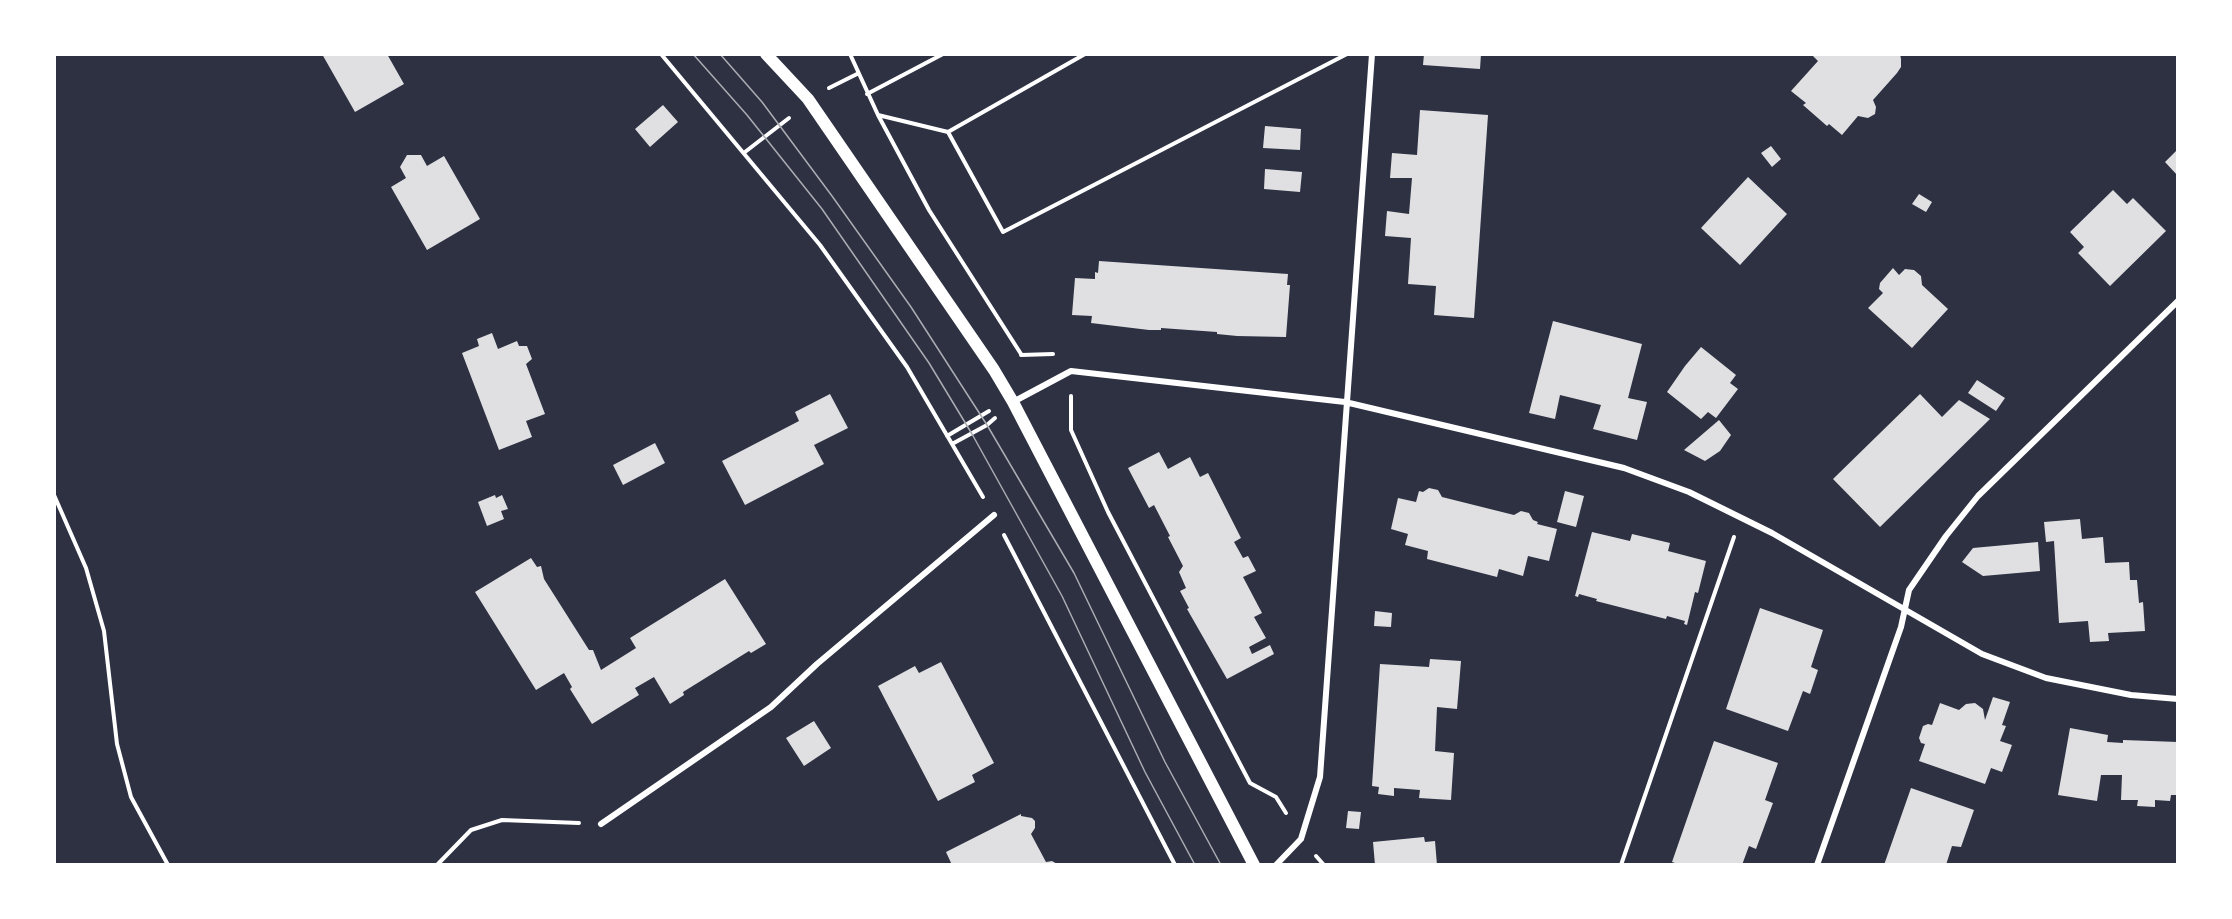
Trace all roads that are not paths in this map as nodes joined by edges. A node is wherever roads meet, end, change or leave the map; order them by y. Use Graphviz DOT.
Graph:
graph roads {
  1 [pos="1372,54"];
  2 [pos="768,55"];
  3 [pos="2178,300"];
  4 [pos="1013,402"];
  5 [pos="1345,402"];
  6 [pos="994,515"];
  7 [pos="1905,609"];
  8 [pos="2178,699"];
  9 [pos="601,824"];
  10 [pos="1254,865"];
  11 [pos="1276,865"];
  12 [pos="1817,865"];
  1 -- 5 [label="street"];
  2 -- 4 [label="main road"];
  3 -- 7 [label="street"];
  4 -- 5 [label="street"];
  4 -- 10 [label="main road"];
  5 -- 7 [label="street"];
  5 -- 11 [label="street"];
  6 -- 9 [label="street"];
  7 -- 8 [label="street"];
  7 -- 12 [label="street"];
}
